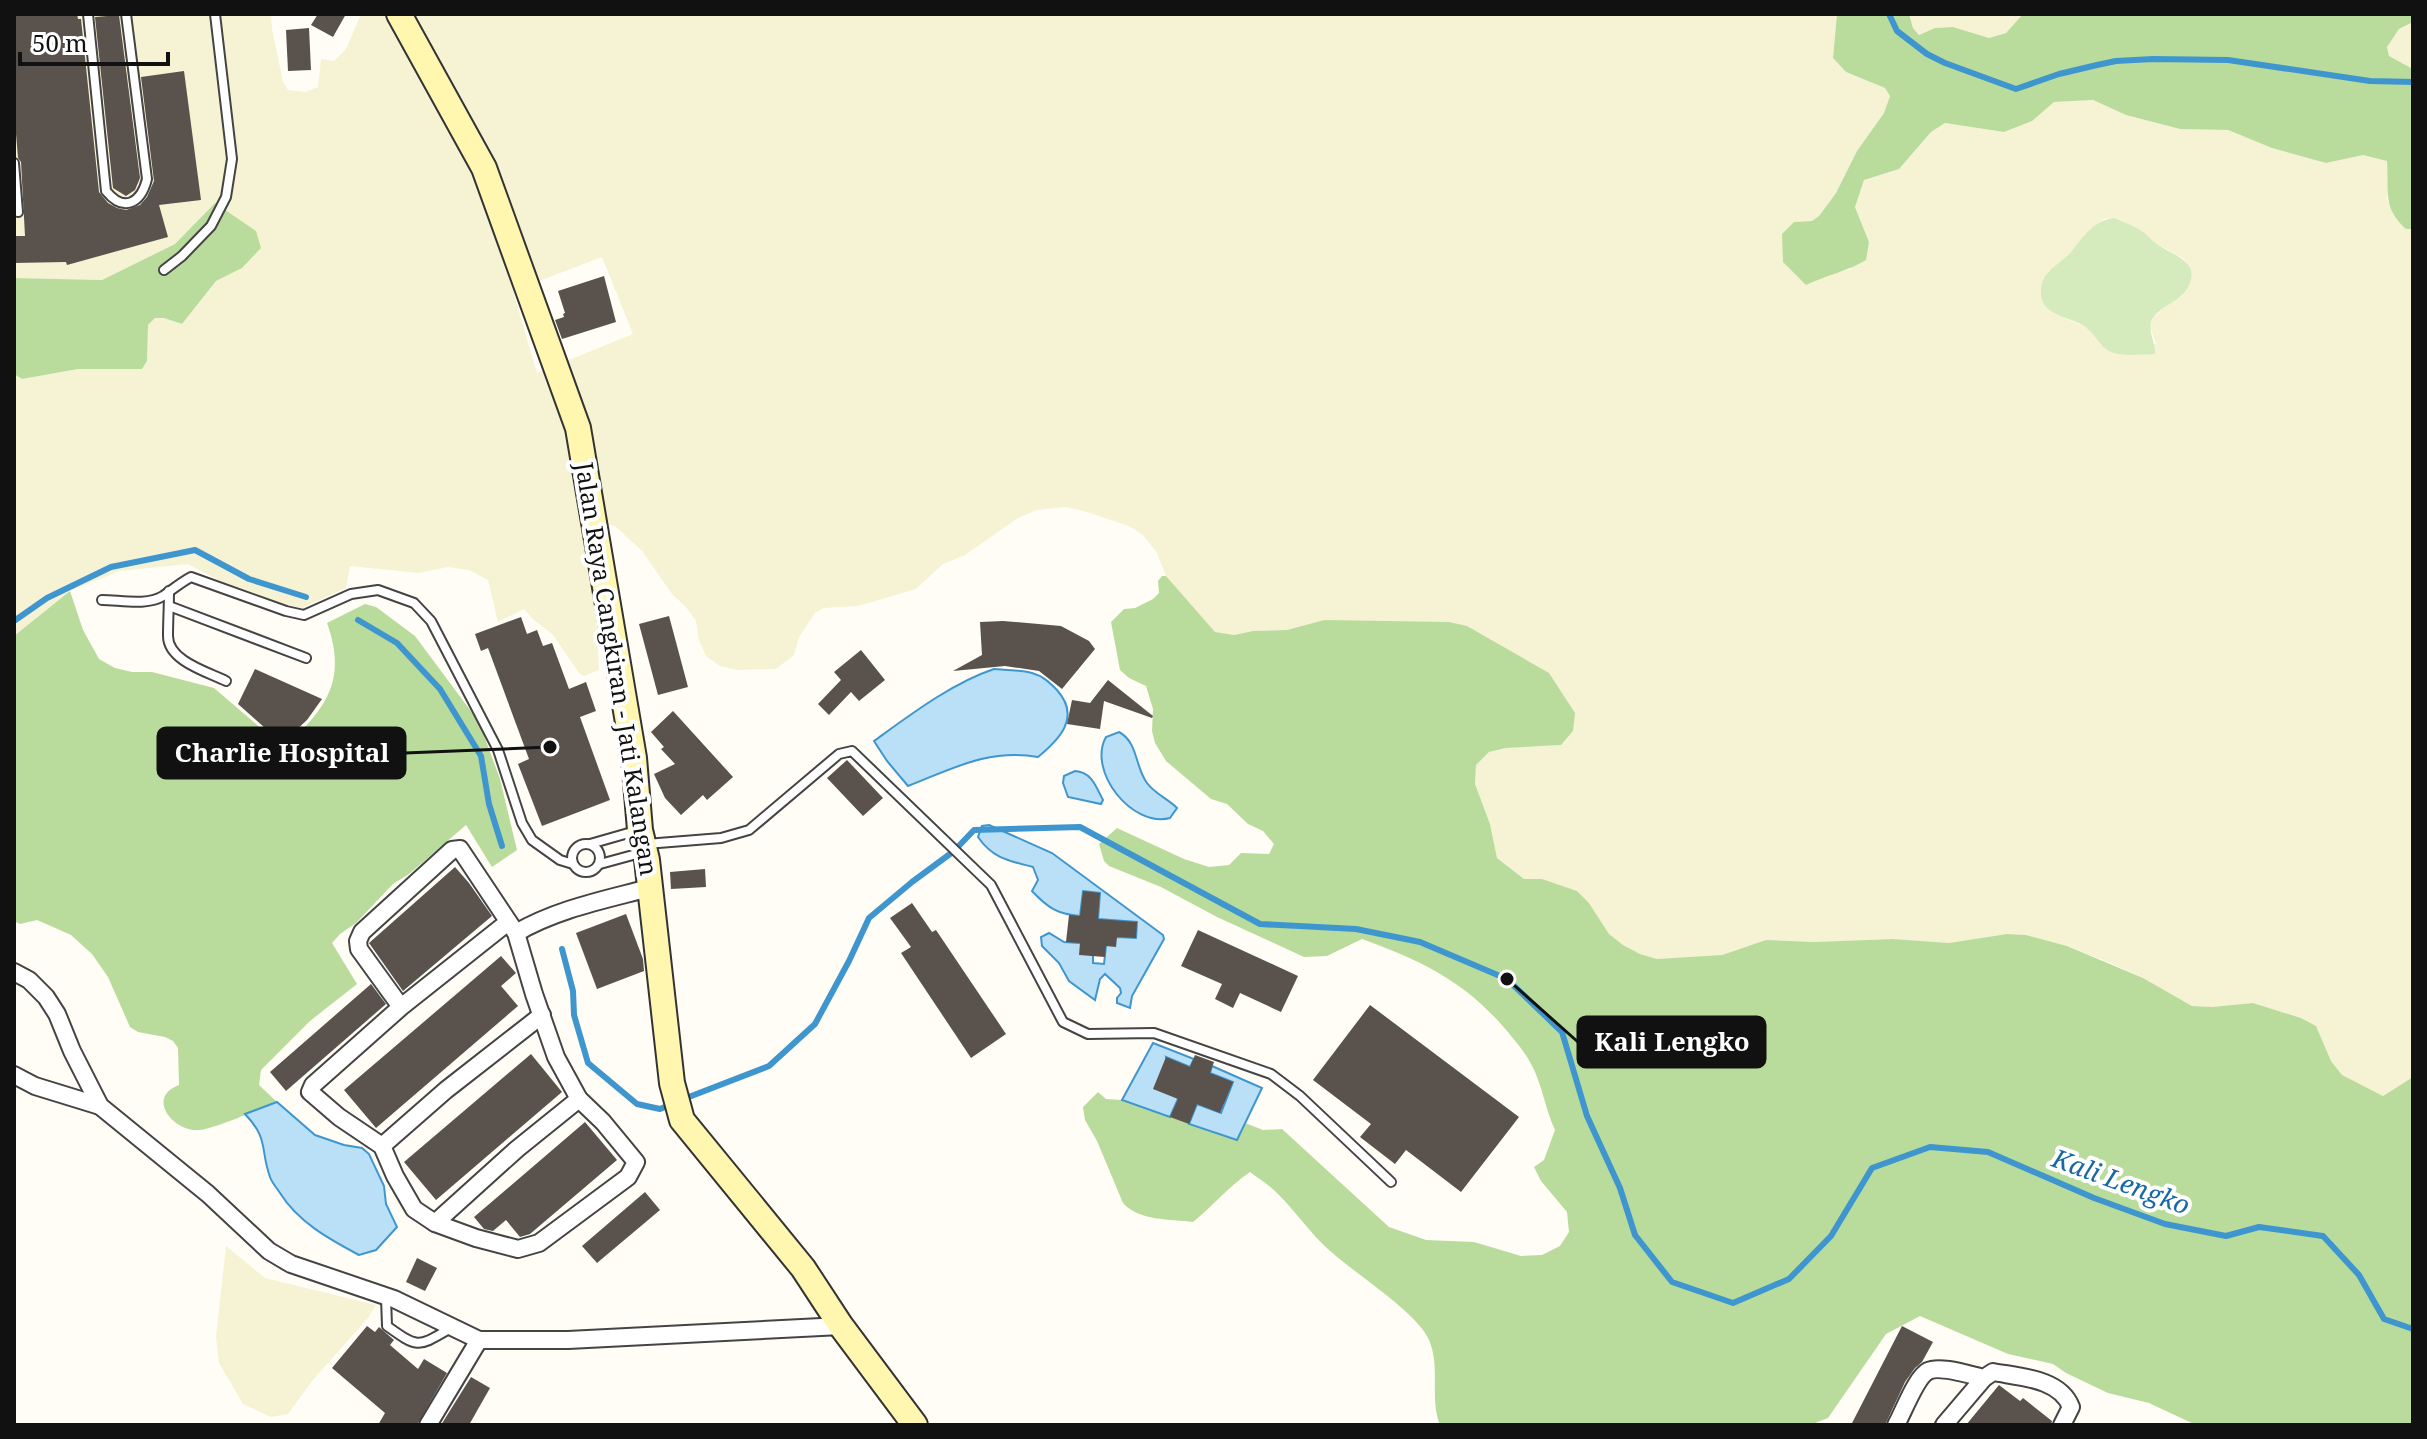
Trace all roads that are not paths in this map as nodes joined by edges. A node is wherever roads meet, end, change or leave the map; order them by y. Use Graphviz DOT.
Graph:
graph roads {
  1 [pos="88,14"];
  2 [pos="126,14"];
  3 [pos="215,14"];
  4 [pos="399,14"];
  5 [pos="14,163"];
  6 [pos="18,212"];
  7 [pos="164,270"];
  8 [pos="169,591"];
  9 [pos="102,600"];
  10 [pos="169,606"];
  11 [pos="306,658"];
  12 [pos="226,681"];
  13 [pos="642,842"];
  14 [pos="590,844"];
  15 [pos="573,864"];
  16 [pos="600,864"];
  17 [pos="649,888"];
  18 [pos="512,927"];
  19 [pos="14,972"];
  20 [pos="401,1007"];
  21 [pos="542,1015"];
  22 [pos="14,1075"];
  23 [pos="579,1099"];
  24 [pos="100,1106"];
  25 [pos="382,1146"];
  26 [pos="1391,1182"];
  27 [pos="435,1223"];
  28 [pos="386,1297"];
  29 [pos="841,1326"];
  30 [pos="452,1327"];
  31 [pos="479,1340"];
  32 [pos="1984,1378"];
  33 [pos="428,1425"];
  34 [pos="915,1425"];
  35 [pos="1896,1425"];
  36 [pos="1944,1425"];
  37 [pos="2062,1425"];
  1 -- 2 [label="lane"];
  3 -- 7 [label="lane"];
  4 -- 13 [label="street, Jalan Raya Cangkiran - Jati Kalangan"];
  5 -- 6 [label="lane"];
  8 -- 9 [label="lane"];
  8 -- 10 [label="lane"];
  8 -- 15 [label="lane"];
  10 -- 11 [label="lane"];
  10 -- 12 [label="lane"];
  13 -- 14 [label="lane"];
  13 -- 16 [label="lane"];
  13 -- 17 [label="street, Jalan Raya Cangkiran - Jati Kalangan"];
  13 -- 26 [label="lane"];
  14 -- 15 [label="lane"];
  14 -- 16 [label="lane"];
  15 -- 16 [label="lane"];
  17 -- 18 [label="street"];
  17 -- 29 [label="street, Jalan Raya Cangkiran - Jati Kalangan"];
  18 -- 20 [label="street"];
  18 -- 20 [label="street"];
  18 -- 21 [label="street"];
  19 -- 24 [label="street"];
  20 -- 25 [label="street"];
  21 -- 23 [label="street"];
  21 -- 25 [label="street"];
  22 -- 24 [label="street"];
  23 -- 27 [label="street"];
  23 -- 27 [label="street"];
  24 -- 28 [label="street"];
  25 -- 27 [label="street"];
  28 -- 30 [label="street"];
  28 -- 30 [label="lane"];
  29 -- 31 [label="street"];
  29 -- 34 [label="street, Jalan Raya Cangkiran - Jati Kalangan"];
  30 -- 31 [label="street"];
  31 -- 33 [label="street"];
  32 -- 35 [label="street"];
  32 -- 36 [label="street"];
  32 -- 37 [label="street"];
}
